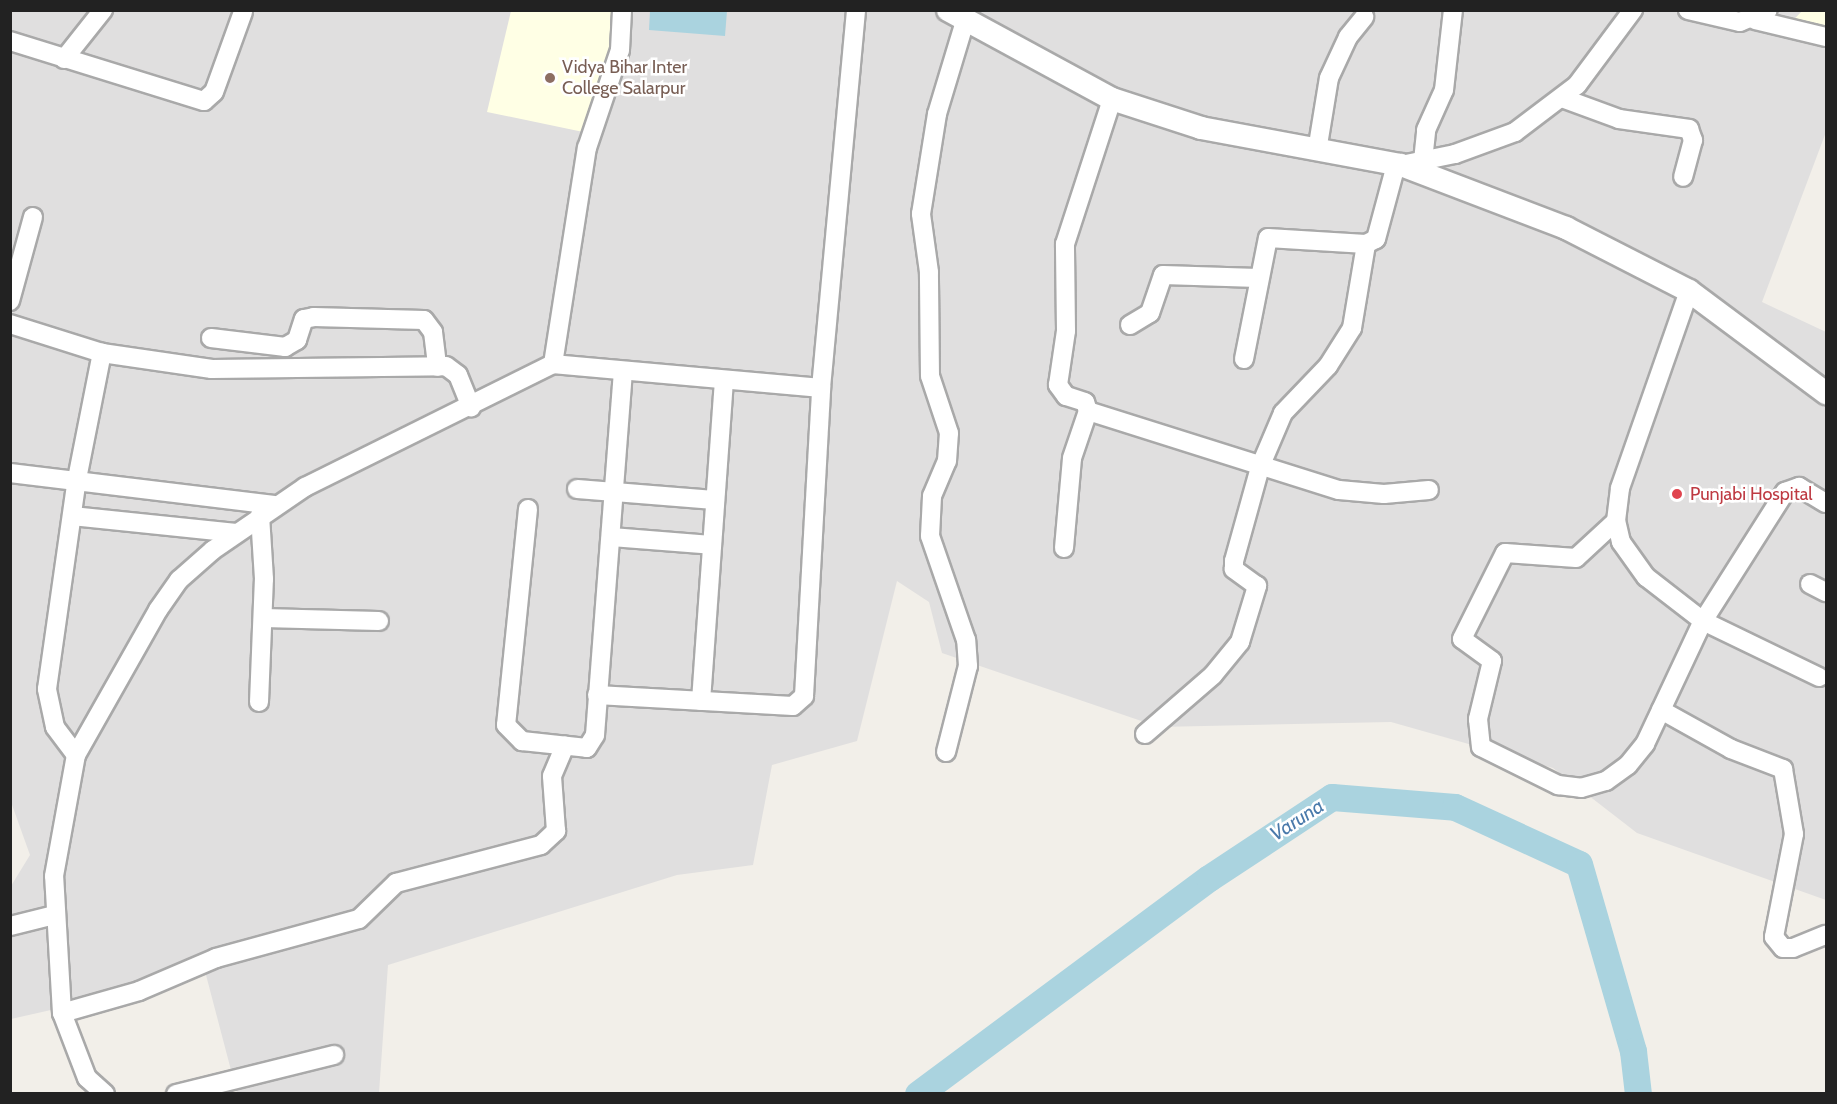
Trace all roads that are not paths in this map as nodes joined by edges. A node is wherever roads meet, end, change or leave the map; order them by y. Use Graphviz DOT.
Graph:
graph roads {
  1 [pos="103,10"];
  2 [pos="622,10"];
  3 [pos="856,10"];
  4 [pos="1453,10"];
  5 [pos="1633,10"];
  6 [pos="1688,10"];
  7 [pos="243,12"];
  8 [pos="957,14"];
  9 [pos="1761,15"];
  10 [pos="1364,17"];
  11 [pos="1827,37"];
  12 [pos="10,41"];
  13 [pos="64,59"];
  14 [pos="1562,98"];
  15 [pos="1112,99"];
  16 [pos="1317,151"];
  17 [pos="1407,164"];
  18 [pos="1683,177"];
  19 [pos="33,217"];
  20 [pos="1366,243"];
  21 [pos="1258,278"];
  22 [pos="1689,291"];
  23 [pos="10,301"];
  24 [pos="10,324"];
  25 [pos="1130,325"];
  26 [pos="211,338"];
  27 [pos="102,353"];
  28 [pos="1244,359"];
  29 [pos="553,364"];
  30 [pos="437,367"];
  31 [pos="623,373"];
  32 [pos="724,381"];
  33 [pos="821,388"];
  34 [pos="1827,393"];
  35 [pos="471,407"];
  36 [pos="1088,411"];
  37 [pos="1260,467"];
  38 [pos="10,473"];
  39 [pos="76,484"];
  40 [pos="578,489"];
  41 [pos="1429,490"];
  42 [pos="615,491"];
  43 [pos="715,500"];
  44 [pos="1827,503"];
  45 [pos="528,509"];
  46 [pos="267,510"];
  47 [pos="72,516"];
  48 [pos="1616,521"];
  49 [pos="236,533"];
  50 [pos="611,537"];
  51 [pos="712,545"];
  52 [pos="1064,548"];
  53 [pos="262,618"];
  54 [pos="379,621"];
  55 [pos="1703,621"];
  56 [pos="1819,676"];
  57 [pos="597,695"];
  58 [pos="701,701"];
  59 [pos="259,702"];
  60 [pos="1661,710"];
  61 [pos="1145,734"];
  62 [pos="565,746"];
  63 [pos="946,752"];
  64 [pos="76,755"];
  65 [pos="54,915"];
  66 [pos="10,927"];
  67 [pos="1827,935"];
  68 [pos="62,1013"];
  69 [pos="334,1055"];
  70 [pos="105,1094"];
  71 [pos="176,1094"];
  1 -- 13 [label="street"];
  2 -- 29 [label="street"];
  3 -- 33 [label="street"];
  4 -- 17 [label="street"];
  5 -- 14 [label="street"];
  6 -- 9 [label="street"];
  7 -- 13 [label="street"];
  8 -- 15 [label="street"];
  8 -- 63 [label="street"];
  9 -- 11 [label="street"];
  10 -- 16 [label="street"];
  12 -- 13 [label="street"];
  14 -- 17 [label="street"];
  14 -- 18 [label="street"];
  15 -- 16 [label="street"];
  15 -- 36 [label="street"];
  16 -- 17 [label="street"];
  17 -- 20 [label="street"];
  17 -- 22 [label="street"];
  19 -- 23 [label="street"];
  20 -- 21 [label="street"];
  20 -- 37 [label="street"];
  21 -- 25 [label="street"];
  21 -- 28 [label="street"];
  22 -- 34 [label="street"];
  22 -- 48 [label="street"];
  24 -- 27 [label="street"];
  26 -- 30 [label="street"];
  27 -- 30 [label="street"];
  27 -- 39 [label="street"];
  29 -- 31 [label="street"];
  29 -- 35 [label="street"];
  30 -- 35 [label="street"];
  31 -- 32 [label="street"];
  31 -- 42 [label="street"];
  32 -- 33 [label="street"];
  32 -- 43 [label="street"];
  33 -- 58 [label="street"];
  35 -- 46 [label="street"];
  36 -- 37 [label="street"];
  36 -- 52 [label="street"];
  37 -- 41 [label="street"];
  37 -- 61 [label="street"];
  38 -- 39 [label="street"];
  39 -- 46 [label="street"];
  39 -- 47 [label="street"];
  40 -- 42 [label="street"];
  42 -- 43 [label="street"];
  42 -- 50 [label="street"];
  43 -- 51 [label="street"];
  44 -- 55 [label="street"];
  45 -- 62 [label="street"];
  46 -- 49 [label="street"];
  46 -- 53 [label="street"];
  47 -- 49 [label="street"];
  47 -- 64 [label="street"];
  48 -- 55 [label="street"];
  48 -- 60 [label="street"];
  49 -- 64 [label="street"];
  50 -- 51 [label="street"];
  50 -- 57 [label="street"];
  51 -- 58 [label="street"];
  53 -- 54 [label="street"];
  53 -- 59 [label="street"];
  55 -- 56 [label="street"];
  55 -- 60 [label="street"];
  57 -- 58 [label="street"];
  57 -- 62 [label="street"];
  60 -- 67 [label="street"];
  62 -- 68 [label="street"];
  64 -- 65 [label="street"];
  65 -- 66 [label="street"];
  65 -- 68 [label="street"];
  68 -- 70 [label="street"];
  69 -- 71 [label="street"];
}
